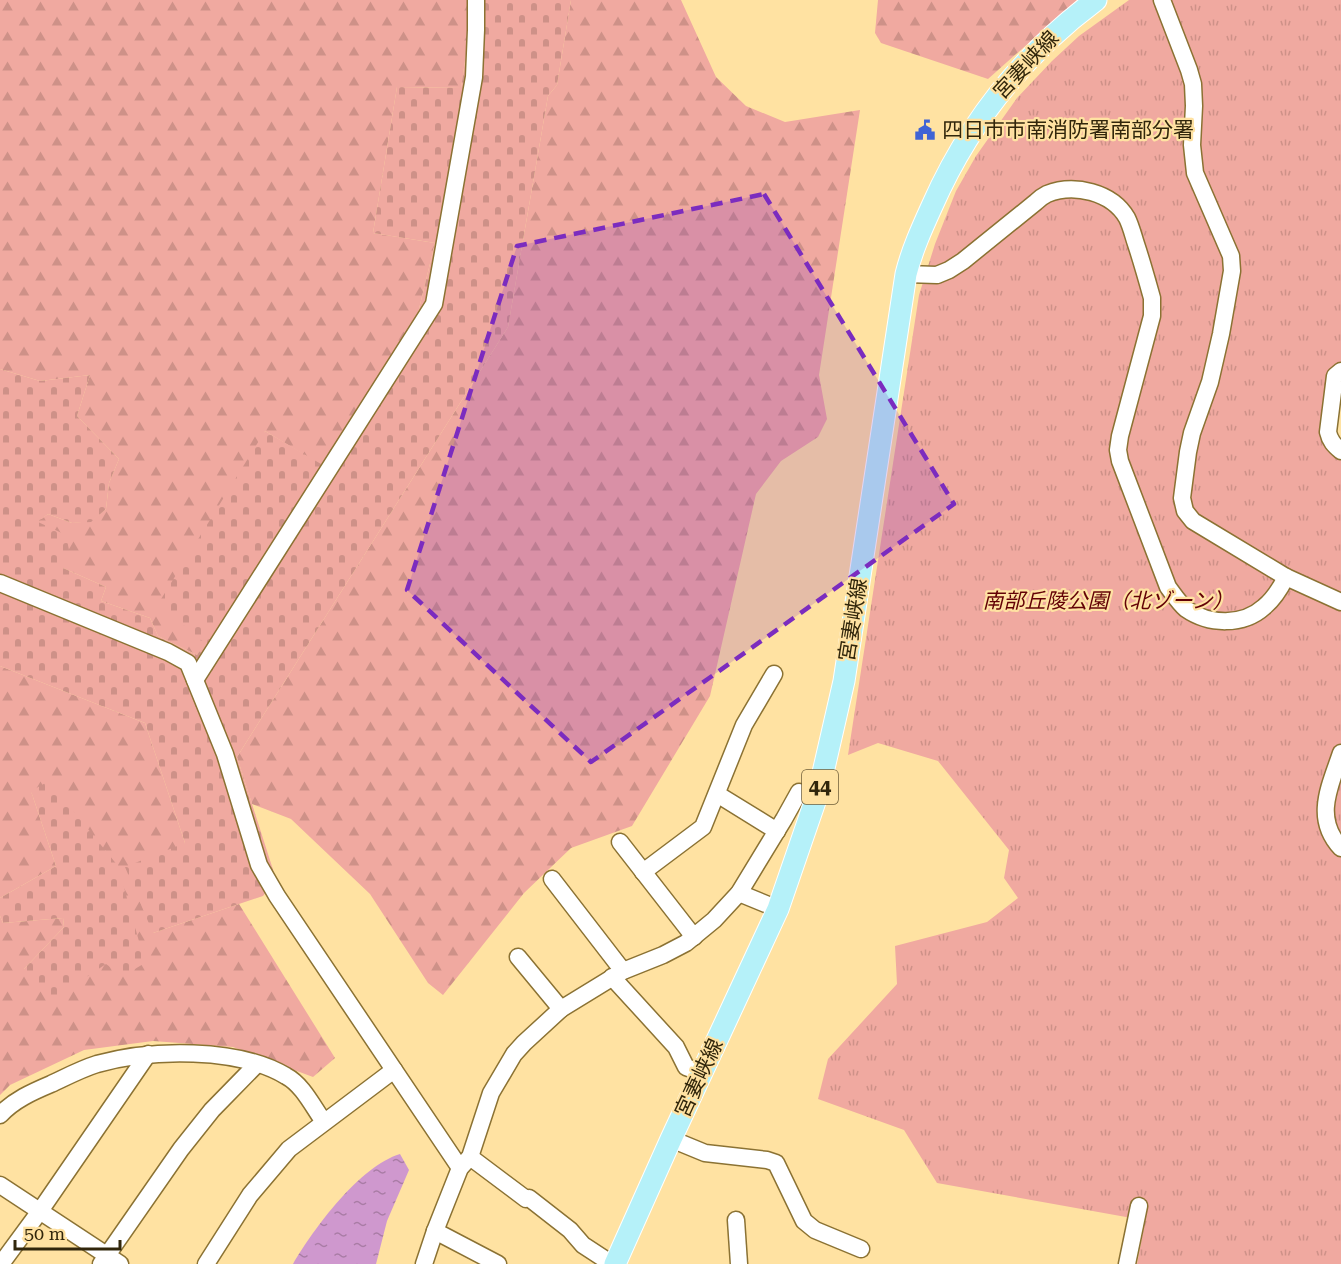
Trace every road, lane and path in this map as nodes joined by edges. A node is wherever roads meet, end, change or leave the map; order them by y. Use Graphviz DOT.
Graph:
graph roads {
  1 [pos="476,0"];
  2 [pos="1096,0"];
  3 [pos="1162,0"];
  4 [pos="906,274"];
  5 [pos="1341,371"];
  6 [pos="1341,451"];
  7 [pos="1286,578"];
  8 [pos="0,583"];
  9 [pos="1341,602"];
  10 [pos="774,674"];
  11 [pos="195,680"];
  12 [pos="1341,753"];
  13 [pos="799,792"];
  14 [pos="717,794"];
  15 [pos="777,831"];
  16 [pos="620,842"];
  17 [pos="1341,848"];
  18 [pos="643,872"];
  19 [pos="552,879"];
  20 [pos="739,893"];
  21 [pos="778,909"];
  22 [pos="694,937"];
  23 [pos="518,957"];
  24 [pos="618,974"];
  25 [pos="561,1009"];
  26 [pos="148,1054"];
  27 [pos="257,1064"];
  28 [pos="394,1070"];
  29 [pos="702,1073"];
  30 [pos="0,1115"];
  31 [pos="324,1122"];
  32 [pos="671,1139"];
  33 [pos="465,1162"];
  34 [pos="0,1185"];
  35 [pos="1139,1206"];
  36 [pos="40,1211"];
  37 [pos="736,1220"];
  38 [pos="435,1231"];
  39 [pos="861,1249"];
  40 [pos="109,1261"];
  41 [pos="1,1264"];
  42 [pos="206,1264"];
  43 [pos="424,1264"];
  44 [pos="498,1264"];
  45 [pos="614,1264"];
  46 [pos="739,1264"];
  47 [pos="1127,1264"];
  1 -- 11 [label="street"];
  2 -- 4 [label="main road, 宮妻峡線 / 44"];
  3 -- 7 [label="street"];
  4 -- 7 [label="street"];
  4 -- 21 [label="main road, 宮妻峡線 / 44"];
  5 -- 6 [label="street"];
  7 -- 9 [label="street"];
  8 -- 11 [label="street"];
  10 -- 14 [label="street"];
  11 -- 28 [label="street"];
  12 -- 17 [label="street"];
  13 -- 15 [label="street"];
  14 -- 15 [label="street"];
  14 -- 18 [label="street"];
  15 -- 20 [label="street"];
  16 -- 18 [label="street"];
  18 -- 22 [label="street"];
  19 -- 24 [label="street"];
  20 -- 21 [label="street"];
  20 -- 22 [label="street"];
  21 -- 29 [label="main road, 宮妻峡線 / 44"];
  22 -- 24 [label="street"];
  23 -- 25 [label="street"];
  24 -- 25 [label="street"];
  24 -- 29 [label="street"];
  25 -- 33 [label="street"];
  26 -- 27 [label="street"];
  26 -- 30 [label="street"];
  26 -- 36 [label="street"];
  27 -- 31 [label="street"];
  27 -- 40 [label="street"];
  28 -- 31 [label="street"];
  28 -- 33 [label="street"];
  29 -- 32 [label="main road, 宮妻峡線 / 44"];
  31 -- 42 [label="street"];
  32 -- 39 [label="street"];
  32 -- 45 [label="main road, 宮妻峡線 / 44"];
  33 -- 38 [label="street"];
  33 -- 45 [label="street"];
  34 -- 36 [label="street"];
  35 -- 47 [label="street"];
  36 -- 40 [label="street"];
  36 -- 41 [label="street"];
  37 -- 46 [label="street"];
  38 -- 43 [label="street"];
  38 -- 44 [label="street"];
}
